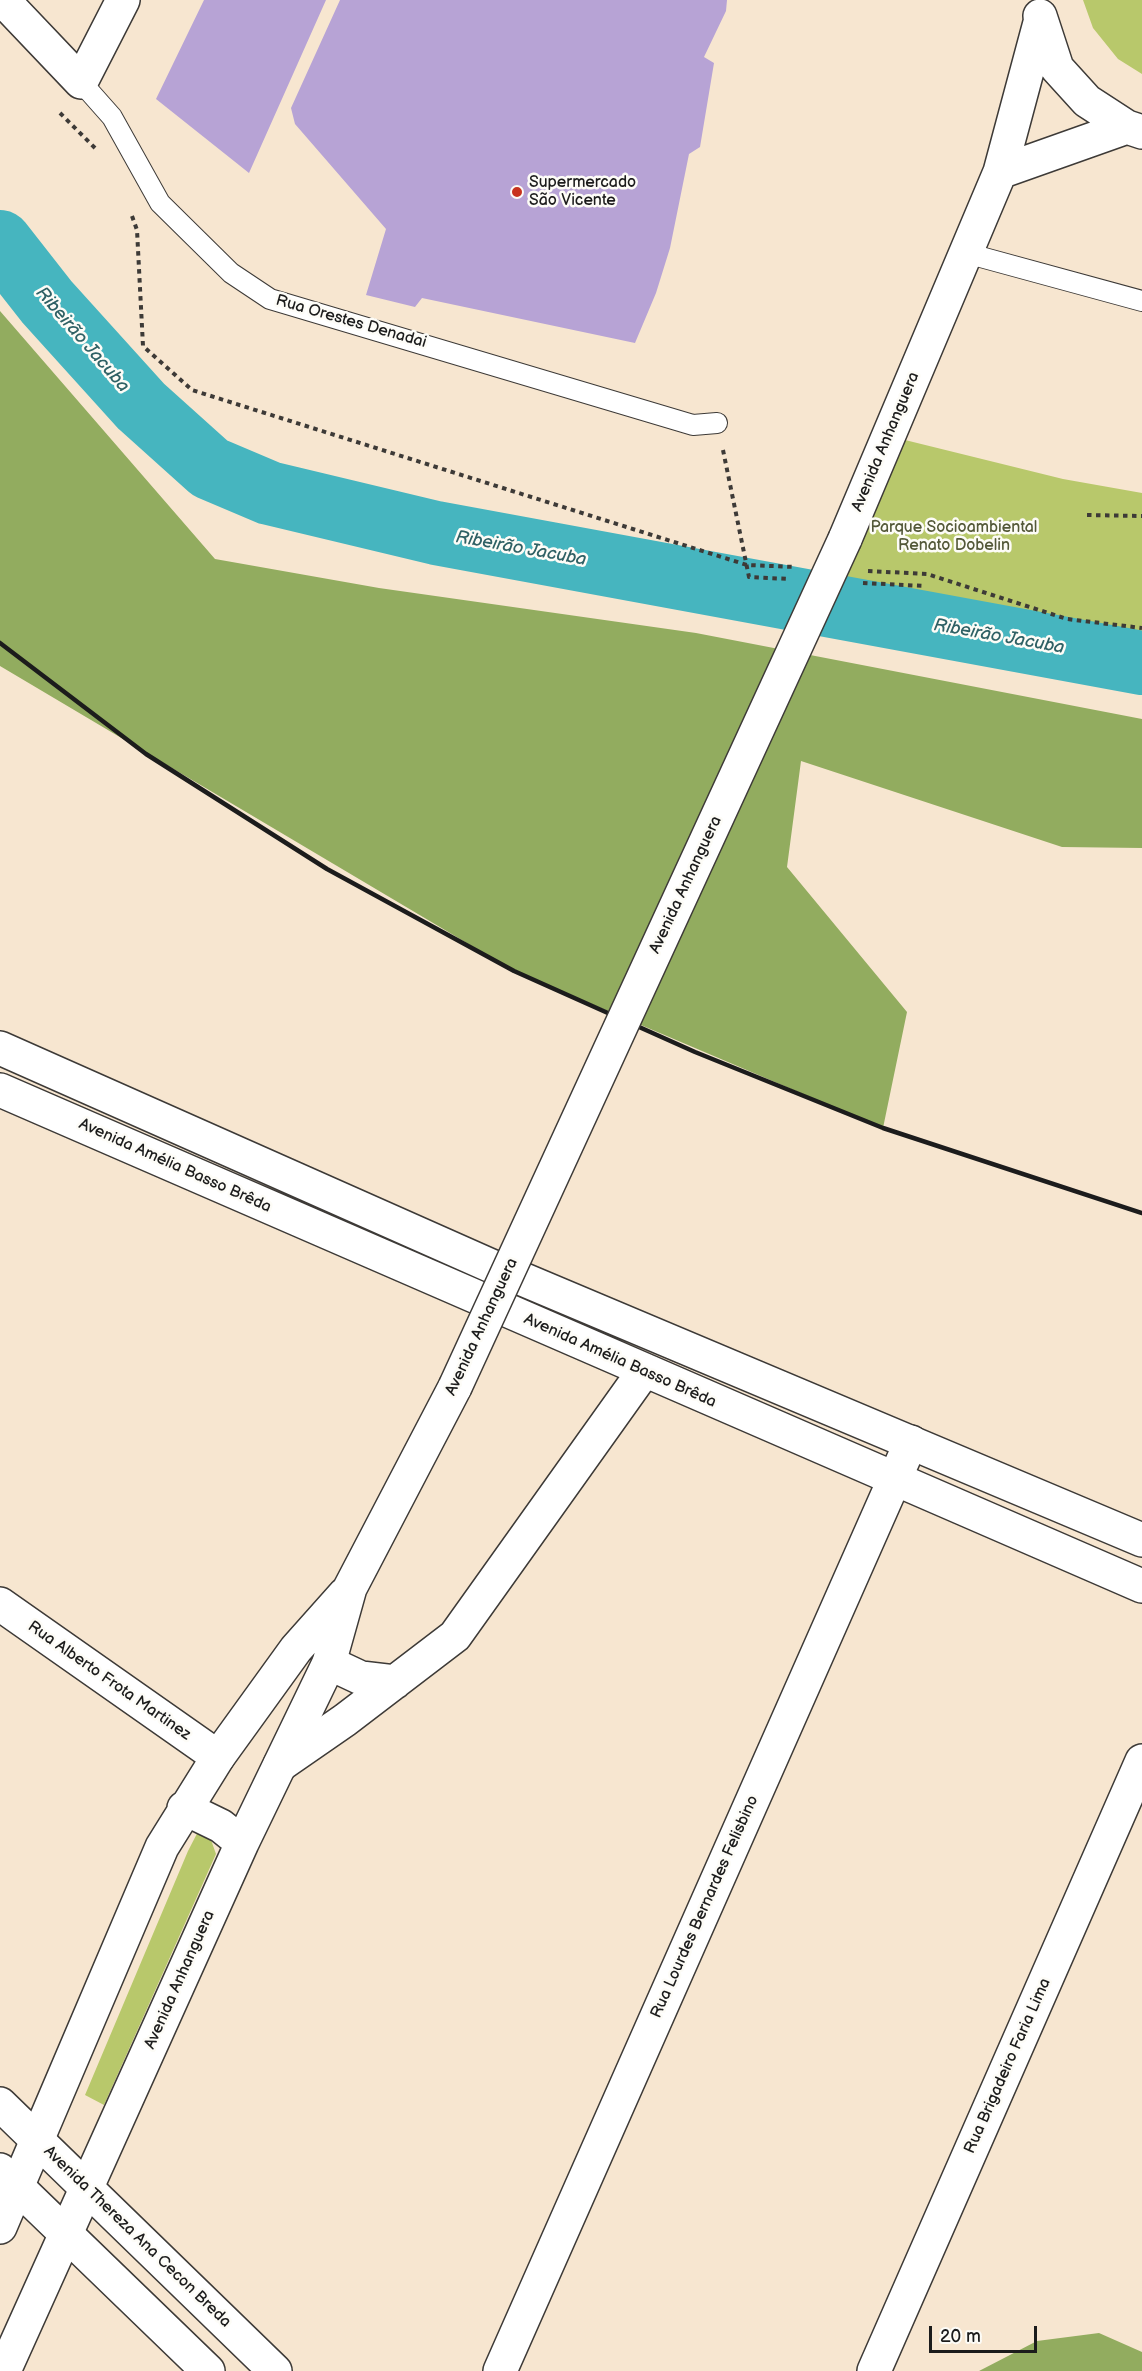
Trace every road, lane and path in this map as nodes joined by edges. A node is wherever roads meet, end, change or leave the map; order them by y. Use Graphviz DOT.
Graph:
graph roads {
  1 [pos="3,0"];
  2 [pos="123,0"];
  3 [pos="1036,5"];
  4 [pos="81,82"];
  5 [pos="57,110"];
  6 [pos="1134,130"];
  7 [pos="99,152"];
  8 [pos="1000,172"];
  9 [pos="130,210"];
  10 [pos="966,253"];
  11 [pos="1142,301"];
  12 [pos="717,423"];
  13 [pos="1087,515"];
  14 [pos="1142,516"];
  15 [pos="747,565"];
  16 [pos="803,568"];
  17 [pos="860,570"];
  18 [pos="796,579"];
  19 [pos="854,582"];
  20 [pos="925,586"];
  21 [pos="1142,628"];
  22 [pos="0,1048"];
  23 [pos="0,1090"];
  24 [pos="644,1371"];
  25 [pos="911,1442"];
  26 [pos="894,1479"];
  27 [pos="1142,1540"];
  28 [pos="1142,1586"];
  29 [pos="350,1588"];
  30 [pos="0,1604"];
  31 [pos="329,1663"];
  32 [pos="395,1682"];
  33 [pos="218,1757"];
  34 [pos="1142,1761"];
  35 [pos="280,1765"];
  36 [pos="184,1808"];
  37 [pos="242,1843"];
  38 [pos="0,2104"];
  39 [pos="38,2140"];
  40 [pos="9,2179"];
  41 [pos="86,2188"];
  42 [pos="0,2227"];
  43 [pos="64,2235"];
  44 [pos="4,2371"];
  45 [pos="208,2371"];
  46 [pos="275,2371"];
  47 [pos="500,2371"];
  48 [pos="874,2371"];
  1 -- 4 [label="street, Rua Orestes Denadai"];
  2 -- 4 [label="street"];
  3 -- 6 [label="street"];
  3 -- 8 [label="street, Avenida Anhanguera"];
  4 -- 12 [label="lane, Rua Orestes Denadai"];
  5 -- 7 [label="path"];
  6 -- 8 [label="street"];
  8 -- 10 [label="street, Avenida Anhanguera"];
  9 -- 15 [label="path"];
  10 -- 11 [label="lane"];
  10 -- 29 [label="street, Avenida Anhanguera, bridge"];
  12 -- 15 [label="path"];
  13 -- 14 [label="path"];
  15 -- 16 [label="path"];
  15 -- 18 [label="path"];
  17 -- 21 [label="path"];
  19 -- 20 [label="path"];
  22 -- 25 [label="street"];
  23 -- 24 [label="street, Avenida Amélia Basso Brêda"];
  24 -- 26 [label="street, Avenida Amélia Basso Brêda"];
  24 -- 32 [label="street"];
  25 -- 26 [label="street, Rua Lourdes Bernardes Felisbino"];
  25 -- 27 [label="street"];
  26 -- 28 [label="street, Avenida Amélia Basso Brêda"];
  26 -- 47 [label="street, Rua Lourdes Bernardes Felisbino"];
  29 -- 31 [label="street, Avenida Anhanguera"];
  29 -- 33 [label="street, Avenida Anhanguera"];
  30 -- 33 [label="street, Rua Alberto Frota Martinez"];
  31 -- 32 [label="street"];
  31 -- 35 [label="street, Avenida Anhanguera"];
  32 -- 35 [label="street"];
  33 -- 36 [label="street, Avenida Anhanguera"];
  34 -- 48 [label="street, Rua Brigadeiro Faria Lima"];
  35 -- 37 [label="street, Avenida Anhanguera"];
  36 -- 37 [label="street"];
  36 -- 39 [label="street, Avenida Anhanguera"];
  37 -- 41 [label="street, Avenida Anhanguera"];
  38 -- 39 [label="street, Avenida Thereza Ana Cecon Breda"];
  39 -- 40 [label="street, Avenida Anhanguera"];
  39 -- 41 [label="street, Avenida Thereza Ana Cecon Breda"];
  40 -- 42 [label="street, Avenida Anhanguera"];
  40 -- 43 [label="street"];
  41 -- 43 [label="street, Avenida Anhanguera"];
  41 -- 46 [label="street, Avenida Thereza Ana Cecon Breda"];
  43 -- 44 [label="street, Avenida Anhanguera"];
  43 -- 45 [label="street"];
}
